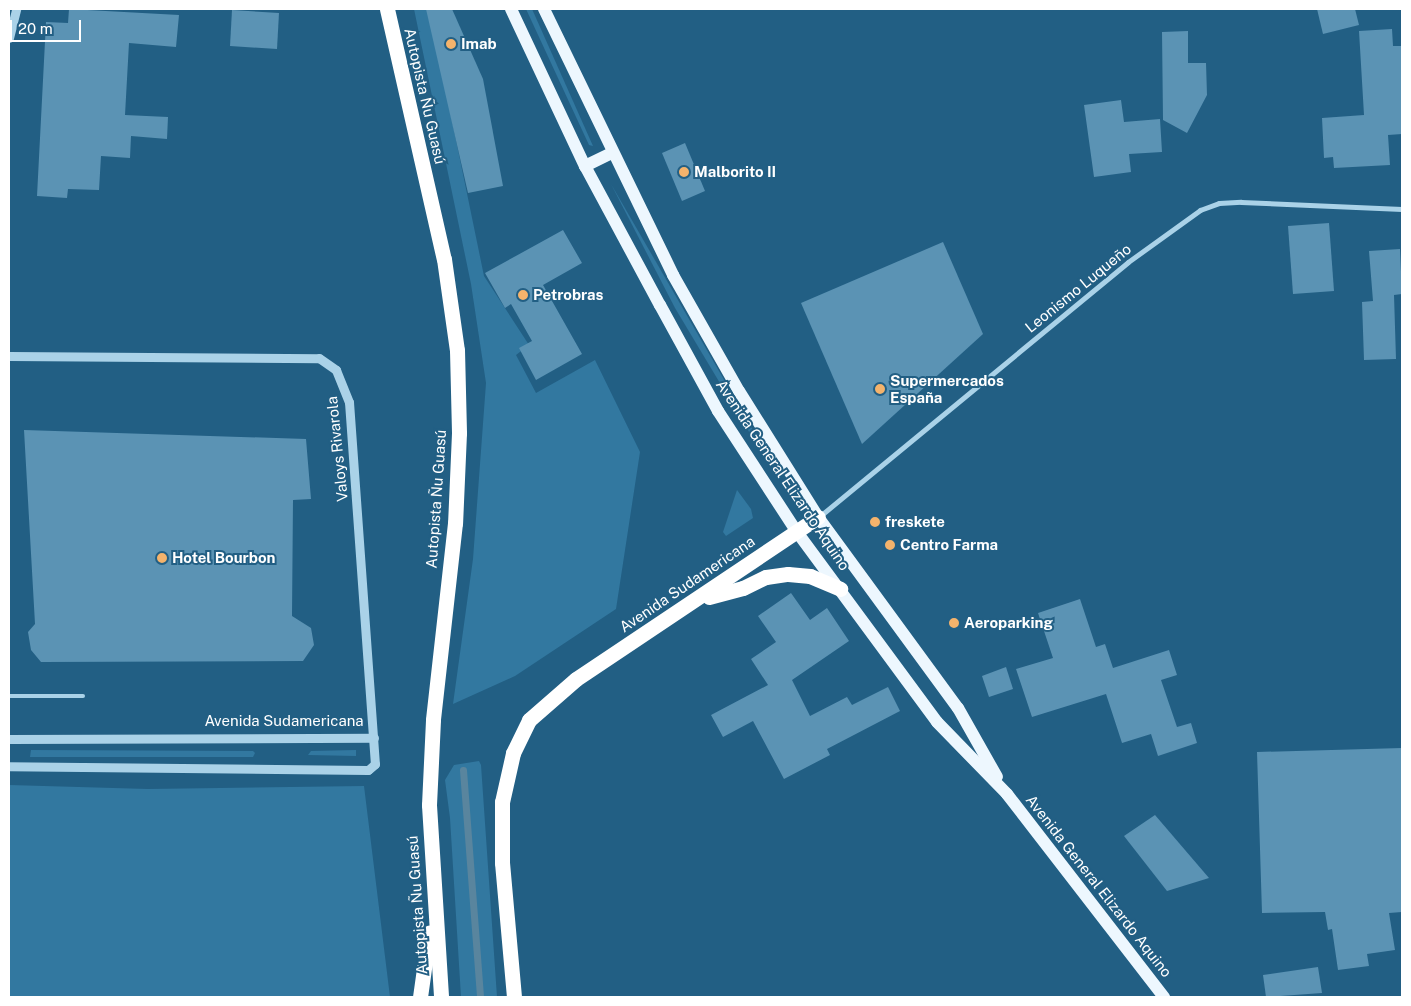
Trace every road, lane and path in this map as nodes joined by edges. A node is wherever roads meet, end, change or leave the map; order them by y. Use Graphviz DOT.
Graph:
graph roads {
  1 [pos="16,9"];
  2 [pos="387,9"];
  3 [pos="511,9"];
  4 [pos="544,9"];
  5 [pos="9,38"];
  6 [pos="612,153"];
  7 [pos="585,166"];
  8 [pos="1402,209"];
  9 [pos="9,356"];
  10 [pos="818,518"];
  11 [pos="797,532"];
  12 [pos="840,589"];
  13 [pos="698,600"];
  14 [pos="9,696"];
  15 [pos="83,696"];
  16 [pos="374,738"];
  17 [pos="9,739"];
  18 [pos="9,766"];
  19 [pos="1008,794"];
  20 [pos="433,894"];
  21 [pos="420,997"];
  22 [pos="441,997"];
  23 [pos="514,997"];
  24 [pos="1164,997"];
  1 -- 5 [label="street"];
  2 -- 20 [label="highway, Autopista Ñu Guasú"];
  3 -- 7 [label="main road, Avenida General Elizardo Aquino"];
  4 -- 6 [label="main road, Avenida General Elizardo Aquino"];
  6 -- 7 [label="main road"];
  6 -- 10 [label="main road, Avenida General Elizardo Aquino"];
  7 -- 11 [label="main road, Avenida General Elizardo Aquino"];
  8 -- 10 [label="street, Leonismo Luqueño"];
  9 -- 16 [label="street, Valoys Rivarola"];
  10 -- 11 [label="highway, Avenida Sudamericana"];
  10 -- 19 [label="main road, Avenida General Elizardo Aquino"];
  11 -- 12 [label="main road, Avenida General Elizardo Aquino"];
  11 -- 13 [label="highway, Avenida Sudamericana"];
  12 -- 13 [label="highway"];
  12 -- 19 [label="main road, Avenida General Elizardo Aquino"];
  13 -- 23 [label="highway, Avenida Sudamericana"];
  14 -- 15 [label="street"];
  16 -- 17 [label="street, Avenida Sudamericana"];
  16 -- 18 [label="street, Avenida Sudamericana"];
  19 -- 24 [label="main road, Avenida General Elizardo Aquino"];
  20 -- 21 [label="highway"];
  20 -- 22 [label="highway, Autopista Ñu Guasú"];
}
